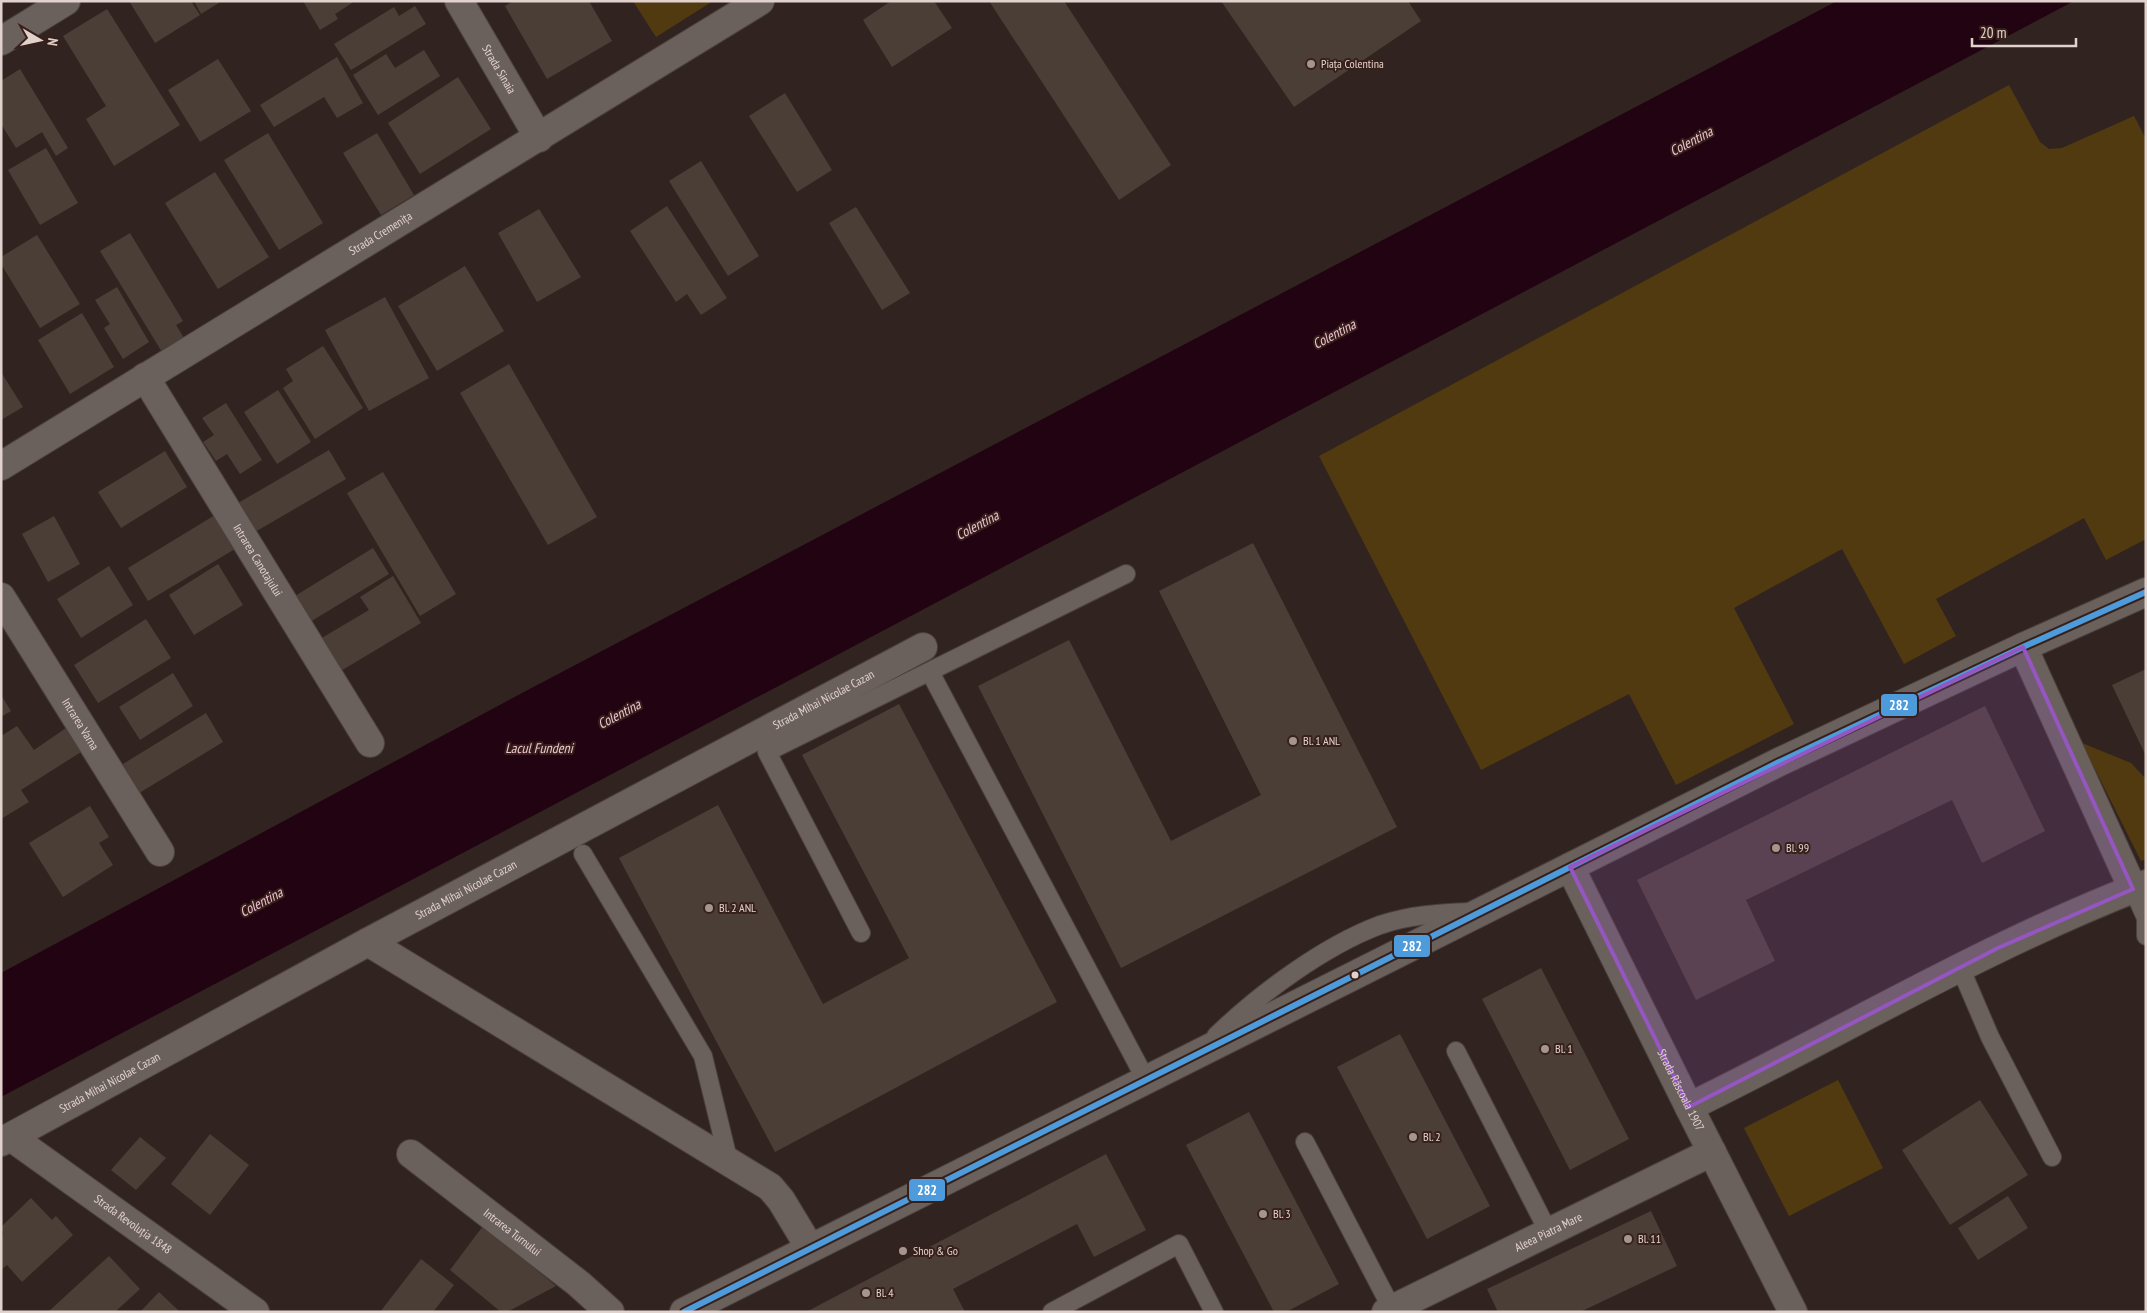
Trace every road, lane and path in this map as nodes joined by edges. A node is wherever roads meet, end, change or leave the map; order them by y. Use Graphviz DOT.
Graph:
graph roads {
  1 [pos="66,1"];
  2 [pos="459,1"];
  3 [pos="760,1"];
  4 [pos="1,41"];
  5 [pos="539,138"];
  6 [pos="145,377"];
  7 [pos="1,466"];
  8 [pos="1126,574"];
  9 [pos="2146,592"];
  10 [pos="1,597"];
  11 [pos="2023,647"];
  12 [pos="927,659"];
  13 [pos="370,743"];
  14 [pos="160,852"];
  15 [pos="583,854"];
  16 [pos="1570,867"];
  17 [pos="2139,887"];
  18 [pos="860,933"];
  19 [pos="2146,936"];
  20 [pos="368,942"];
  21 [pos="1960,968"];
  22 [pos="1456,1051"];
  23 [pos="1146,1080"];
  24 [pos="1688,1107"];
  25 [pos="6,1139"];
  26 [pos="1305,1142"];
  27 [pos="1712,1152"];
  28 [pos="411,1154"];
  29 [pos="2052,1157"];
  30 [pos="729,1163"];
  31 [pos="1548,1231"];
  32 [pos="810,1248"];
  33 [pos="1389,1310"];
  34 [pos="255,1312"];
  35 [pos="610,1312"];
  36 [pos="684,1312"];
  37 [pos="1052,1312"];
  38 [pos="1214,1312"];
  39 [pos="1793,1312"];
  1 -- 4 [label="street"];
  2 -- 5 [label="street, Strada Sinaia"];
  3 -- 5 [label="street, Strada Cremenița"];
  5 -- 6 [label="street, Strada Cremenița"];
  6 -- 7 [label="street, Strada Cremenița"];
  6 -- 13 [label="street, Intrarea Canotajului"];
  8 -- 12 [label="lane"];
  9 -- 11 [label="street"];
  10 -- 14 [label="street, Intrarea Varna"];
  11 -- 16 [label="street"];
  11 -- 17 [label="street"];
  12 -- 18 [label="lane"];
  12 -- 20 [label="street, Strada Mihai Nicolae Cazan"];
  12 -- 23 [label="lane"];
  15 -- 30 [label="lane"];
  16 -- 23 [label="street"];
  16 -- 24 [label="street, Strada Răscoala 1907"];
  17 -- 19 [label="lane"];
  17 -- 21 [label="street"];
  20 -- 25 [label="street, Strada Mihai Nicolae Cazan"];
  20 -- 30 [label="street"];
  21 -- 24 [label="street"];
  21 -- 29 [label="lane"];
  22 -- 31 [label="lane"];
  23 -- 32 [label="street"];
  24 -- 27 [label="street, Strada Răscoala 1907"];
  25 -- 34 [label="street, Strada Revoluția 1848"];
  26 -- 33 [label="lane"];
  27 -- 31 [label="street, Aleea Piatra Mare"];
  27 -- 39 [label="street, Strada Răscoala 1907"];
  28 -- 35 [label="street, Intrarea Turnului"];
  30 -- 32 [label="street"];
  31 -- 33 [label="street, Aleea Piatra Mare"];
  32 -- 36 [label="street"];
  37 -- 38 [label="lane"];
}
